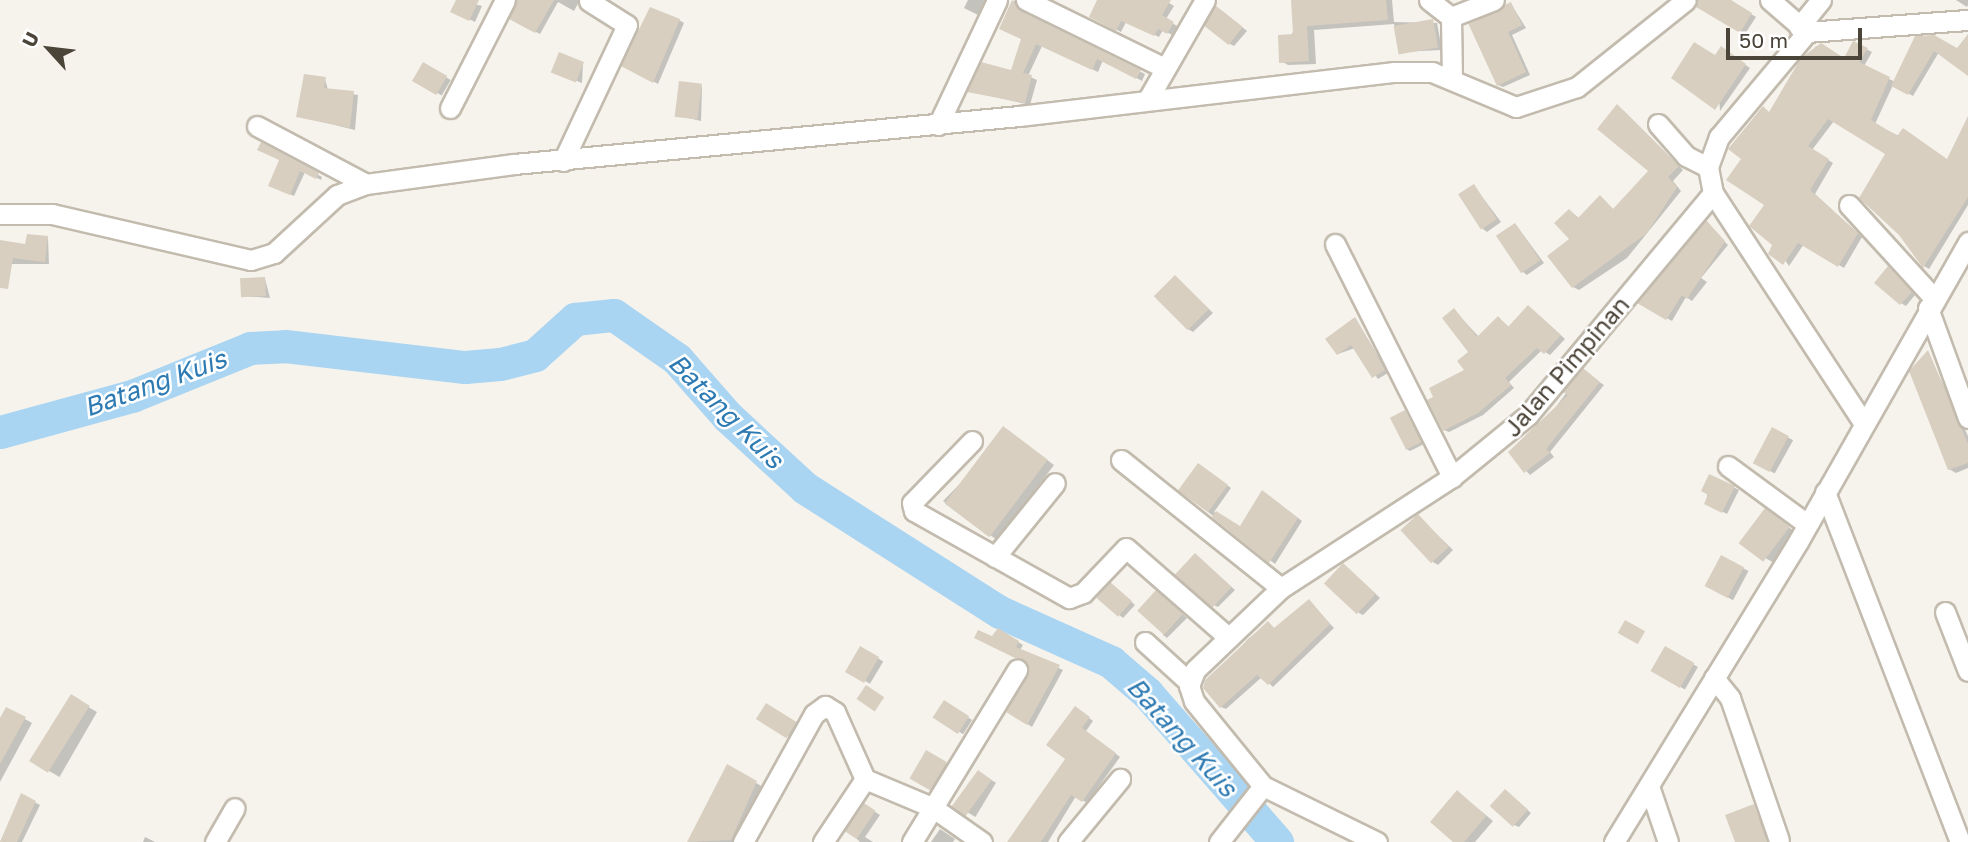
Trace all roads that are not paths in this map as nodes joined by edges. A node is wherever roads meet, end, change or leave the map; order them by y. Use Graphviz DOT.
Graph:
graph roads {
  1 [pos="505,0"];
  2 [pos="997,0"];
  3 [pos="1026,0"];
  4 [pos="1205,0"];
  5 [pos="1429,0"];
  6 [pos="1494,0"];
  7 [pos="1686,0"];
  8 [pos="1770,0"];
  9 [pos="1821,0"];
  10 [pos="589,1"];
  11 [pos="1451,17"];
  12 [pos="1968,20"];
  13 [pos="1803,30"];
  14 [pos="1165,68"];
  15 [pos="1452,79"];
  16 [pos="1148,99"];
  17 [pos="450,108"];
  18 [pos="1658,124"];
  19 [pos="938,125"];
  20 [pos="257,126"];
  21 [pos="563,161"];
  22 [pos="1708,167"];
  23 [pos="366,184"];
  24 [pos="1713,193"];
  25 [pos="1849,205"];
  26 [pos="0,214"];
  27 [pos="1968,242"];
  28 [pos="1335,244"];
  29 [pos="1931,303"];
  30 [pos="1968,418"];
  31 [pos="1862,421"];
  32 [pos="972,441"];
  33 [pos="1121,460"];
  34 [pos="1728,466"];
  35 [pos="1452,477"];
  36 [pos="1055,483"];
  37 [pos="1825,492"];
  38 [pos="1807,524"];
  39 [pos="995,557"];
  40 [pos="1281,588"];
  41 [pos="1945,612"];
  42 [pos="1228,637"];
  43 [pos="1145,642"];
  44 [pos="1017,670"];
  45 [pos="1968,671"];
  46 [pos="1714,678"];
  47 [pos="1189,682"];
  48 [pos="864,779"];
  49 [pos="1120,779"];
  50 [pos="1648,786"];
  51 [pos="1261,789"];
  52 [pos="932,807"];
  53 [pos="235,808"];
  54 [pos="1779,840"];
  55 [pos="215,842"];
  56 [pos="743,842"];
  57 [pos="823,842"];
  58 [pos="912,842"];
  59 [pos="982,842"];
  60 [pos="1068,842"];
  61 [pos="1219,842"];
  62 [pos="1377,842"];
  63 [pos="1614,842"];
  64 [pos="1668,842"];
  65 [pos="1960,842"];
  1 -- 17 [label="street"];
  2 -- 19 [label="street"];
  3 -- 14 [label="street"];
  4 -- 14 [label="street"];
  5 -- 11 [label="street"];
  6 -- 11 [label="street"];
  7 -- 15 [label="street"];
  8 -- 13 [label="street"];
  9 -- 13 [label="street"];
  10 -- 21 [label="street"];
  11 -- 15 [label="street"];
  12 -- 13 [label="street"];
  13 -- 22 [label="street"];
  14 -- 16 [label="street"];
  15 -- 16 [label="street"];
  16 -- 19 [label="street"];
  18 -- 22 [label="street"];
  19 -- 21 [label="street"];
  20 -- 23 [label="street"];
  21 -- 23 [label="street"];
  22 -- 24 [label="street"];
  23 -- 26 [label="street"];
  24 -- 31 [label="street"];
  24 -- 35 [label="street, Jalan Pimpinan"];
  25 -- 29 [label="street"];
  27 -- 29 [label="street"];
  28 -- 35 [label="street"];
  29 -- 30 [label="street"];
  29 -- 31 [label="street"];
  31 -- 37 [label="street"];
  32 -- 39 [label="street"];
  33 -- 40 [label="street"];
  34 -- 38 [label="street"];
  35 -- 40 [label="street, Jalan Pimpinan"];
  36 -- 39 [label="street"];
  37 -- 38 [label="street"];
  37 -- 65 [label="street"];
  38 -- 46 [label="street"];
  39 -- 42 [label="street"];
  40 -- 42 [label="street, Jalan Pimpinan"];
  41 -- 45 [label="street"];
  42 -- 47 [label="street, Jalan Pimpinan"];
  43 -- 47 [label="street"];
  44 -- 52 [label="street"];
  46 -- 50 [label="street"];
  46 -- 54 [label="street"];
  47 -- 51 [label="street"];
  48 -- 52 [label="street"];
  48 -- 56 [label="street"];
  48 -- 57 [label="street"];
  49 -- 60 [label="street"];
  50 -- 63 [label="street"];
  50 -- 64 [label="street"];
  51 -- 61 [label="street"];
  51 -- 62 [label="street"];
  52 -- 58 [label="street"];
  52 -- 59 [label="street"];
  53 -- 55 [label="street"];
}
